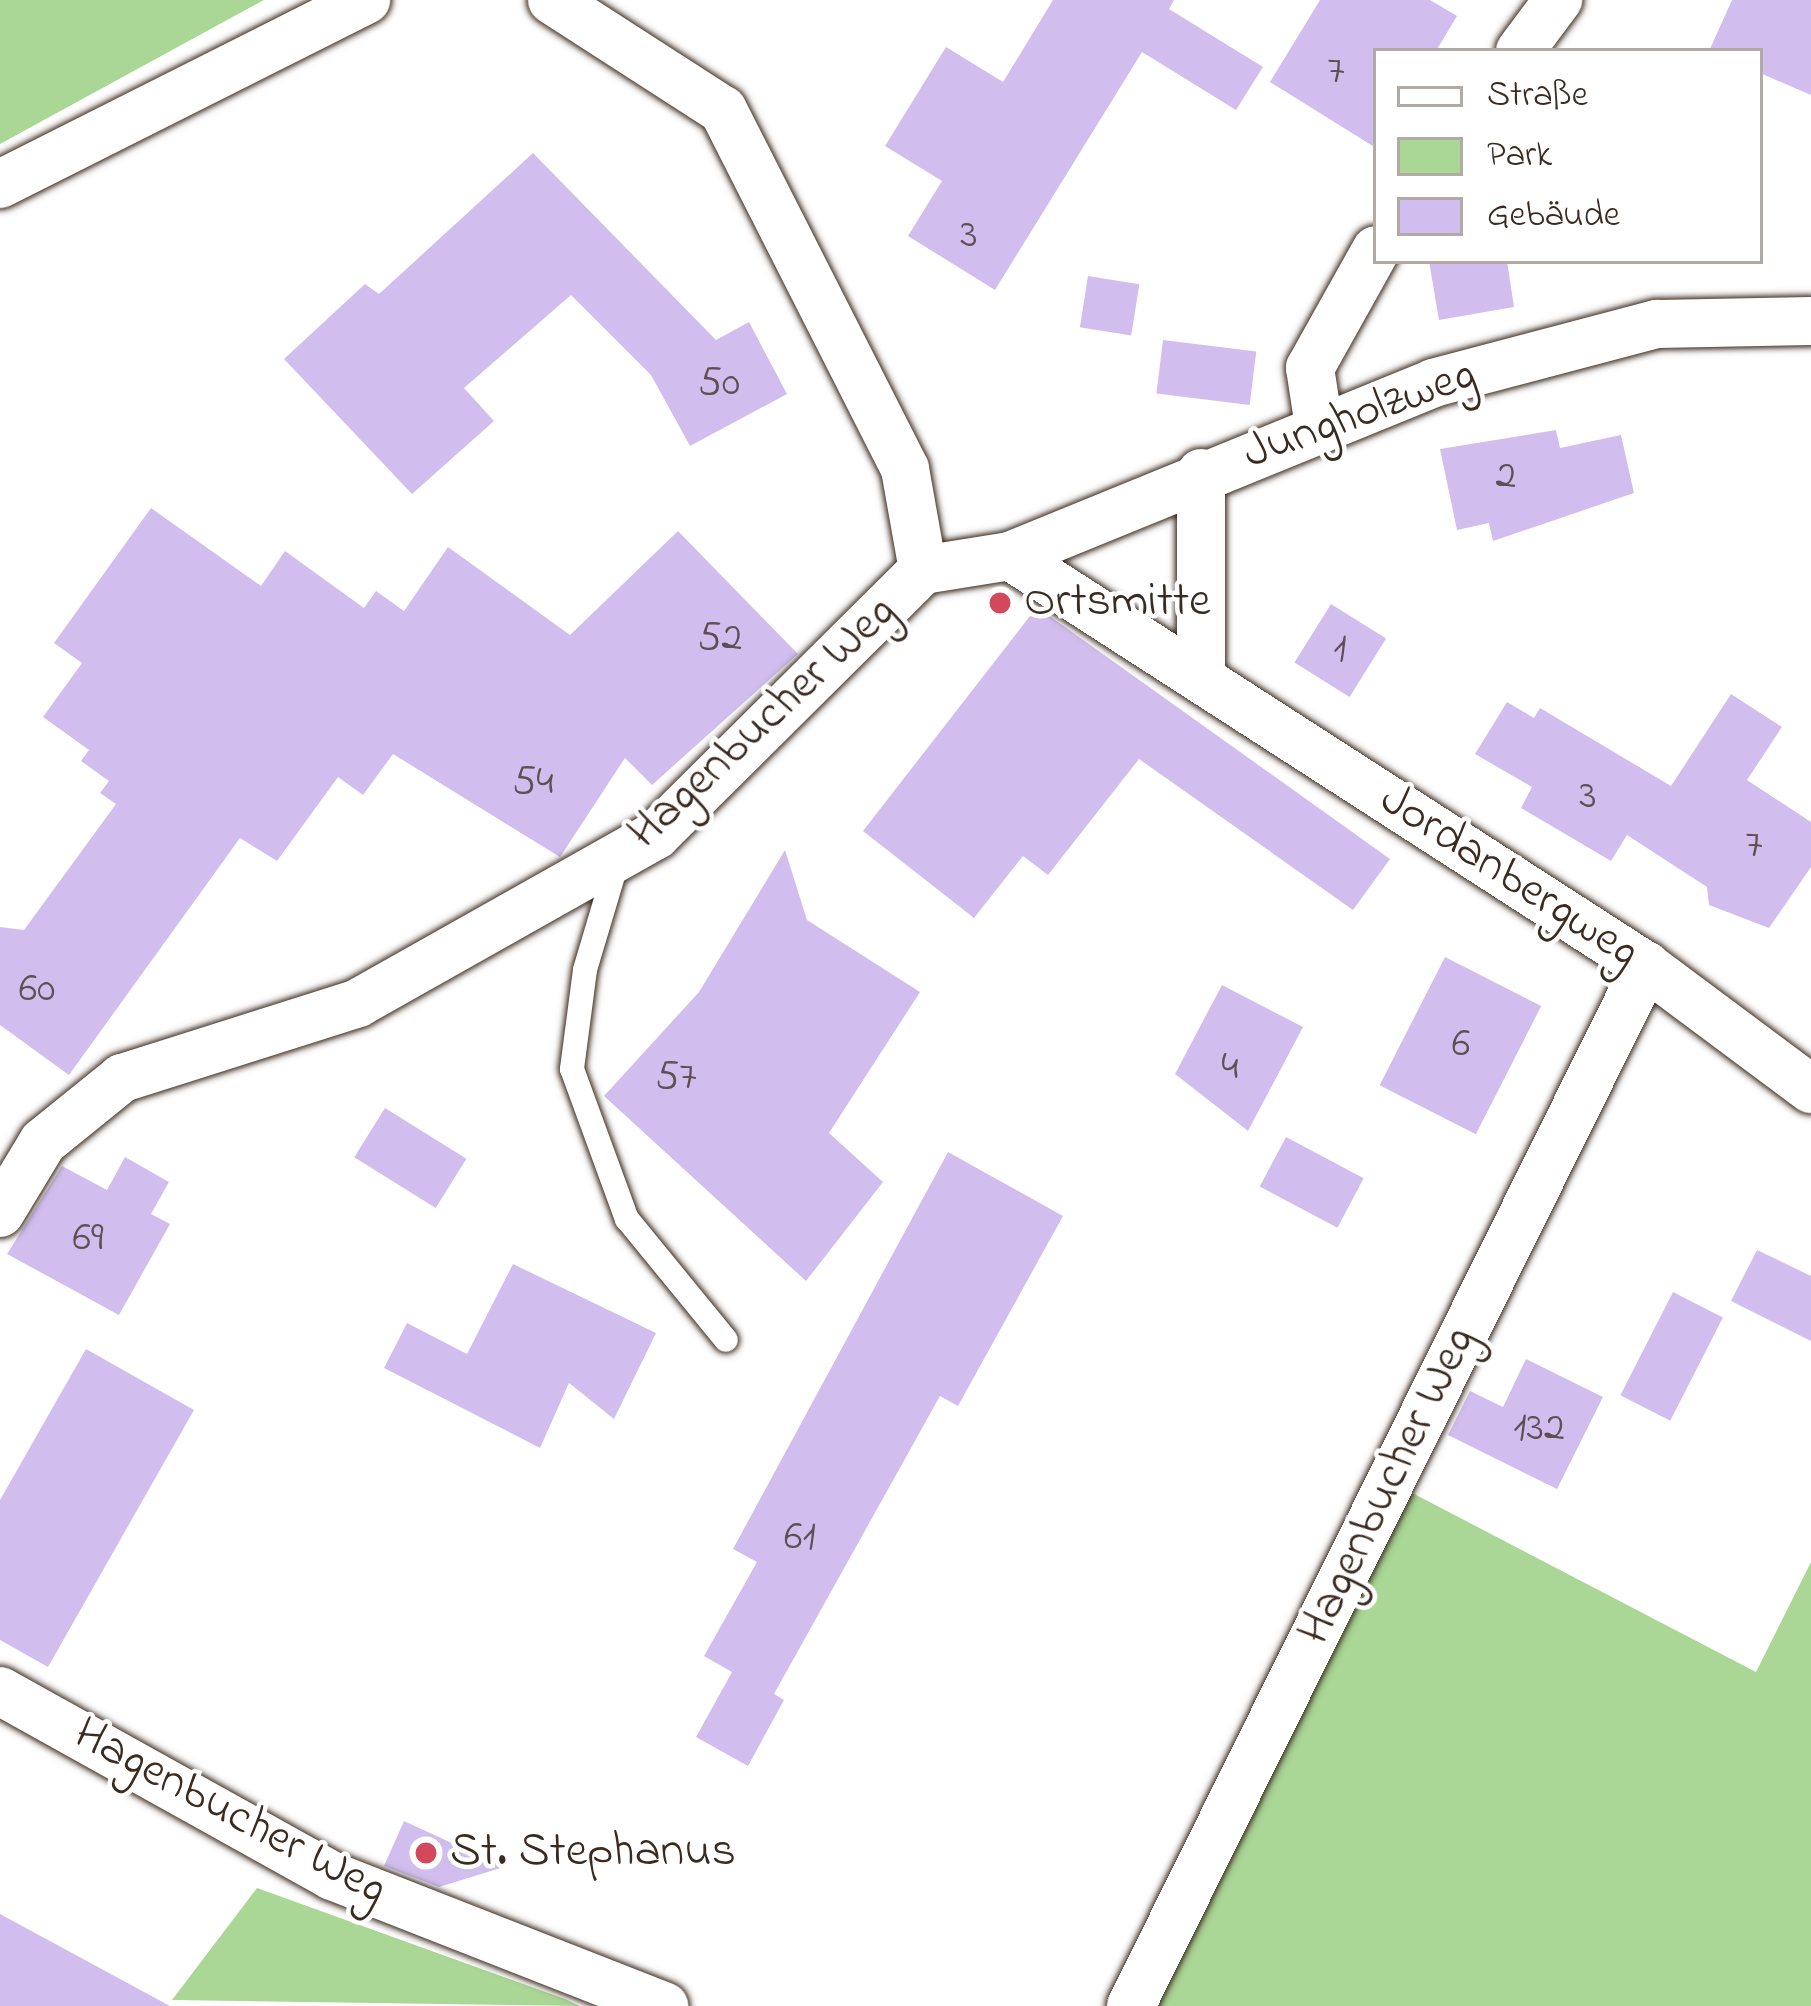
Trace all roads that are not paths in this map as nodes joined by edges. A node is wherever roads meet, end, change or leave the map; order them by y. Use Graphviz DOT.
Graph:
graph roads {
  1 [pos="366,0"];
  2 [pos="552,0"];
  3 [pos="1558,0"];
  4 [pos="1522,48"];
  5 [pos="0,184"];
  6 [pos="1373,255"];
  7 [pos="1811,321"];
  8 [pos="1318,426"];
  9 [pos="1201,473"];
  10 [pos="1010,556"];
  11 [pos="923,570"];
  12 [pos="1202,674"];
  13 [pos="619,858"];
  14 [pos="1646,966"];
  15 [pos="1811,1089"];
  16 [pos="0,1213"];
  17 [pos="726,1340"];
  18 [pos="0,1691"];
  19 [pos="664,2006"];
  20 [pos="1131,2006"];
  1 -- 5 [label="street"];
  2 -- 11 [label="street, Hagenbucher Weg"];
  3 -- 4 [label="street"];
  6 -- 8 [label="street"];
  7 -- 8 [label="street, Jungholzweg"];
  8 -- 9 [label="street, Jungholzweg"];
  9 -- 10 [label="street, Jungholzweg"];
  9 -- 12 [label="street"];
  10 -- 11 [label="street, Jungholzweg"];
  10 -- 12 [label="street, Jordanbergweg"];
  11 -- 13 [label="street, Hagenbucher Weg"];
  12 -- 14 [label="street, Jordanbergweg"];
  13 -- 16 [label="street, Hagenbucher Weg"];
  13 -- 17 [label="lane"];
  14 -- 15 [label="street, Jordanbergweg"];
  14 -- 20 [label="street, Hagenbucher Weg"];
  18 -- 19 [label="street, Hagenbucher Weg"];
}
